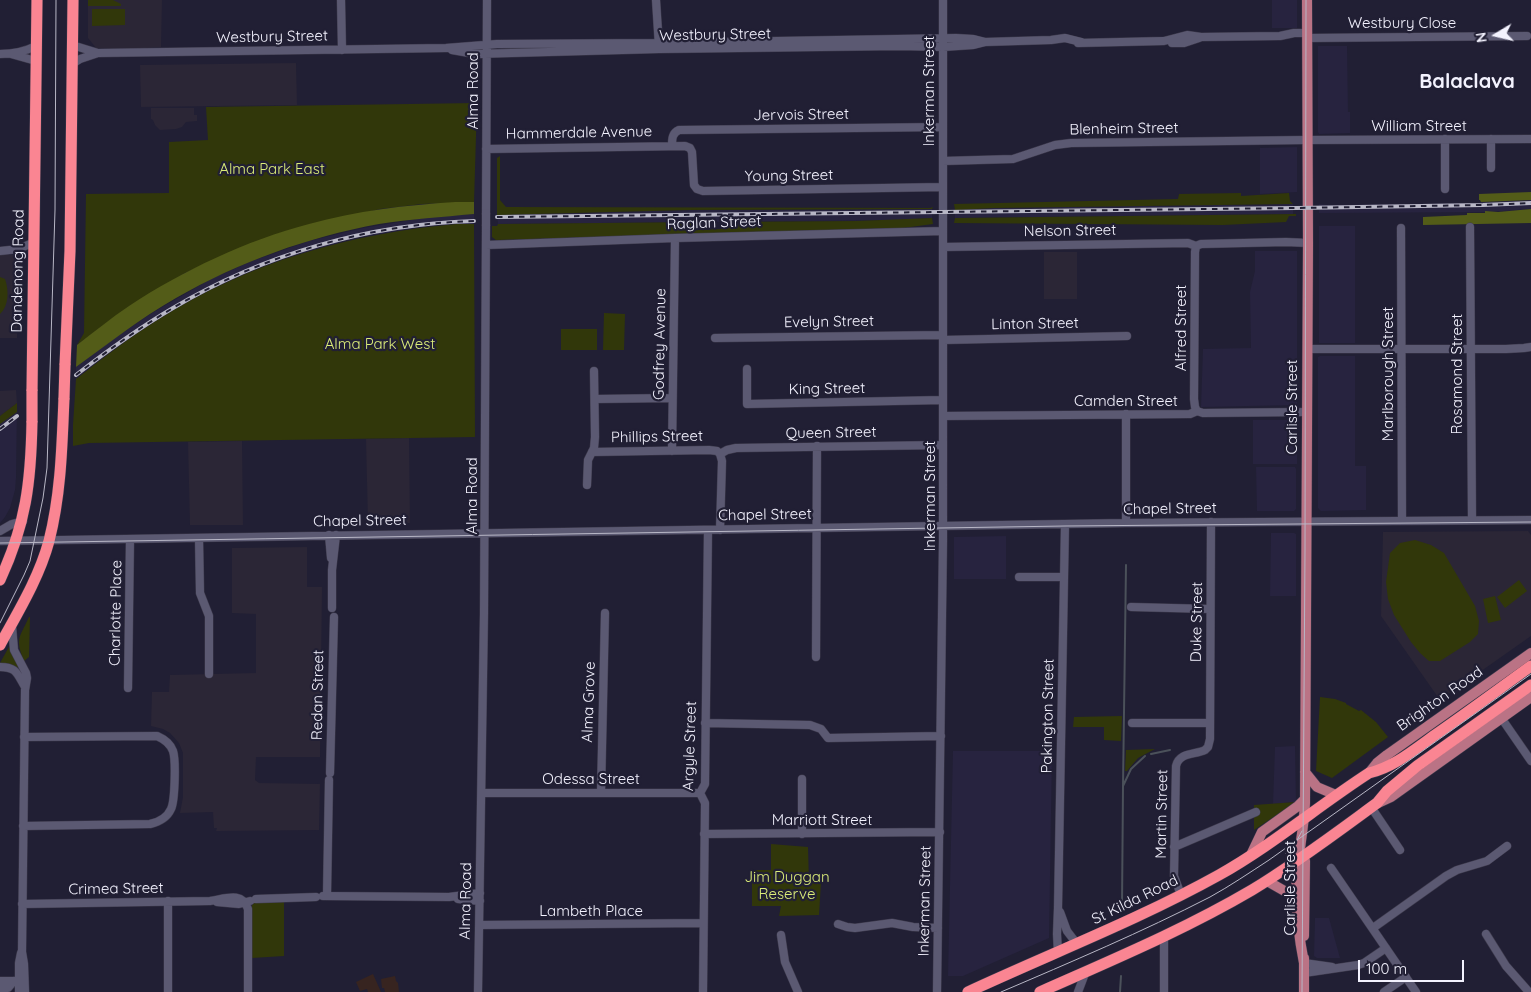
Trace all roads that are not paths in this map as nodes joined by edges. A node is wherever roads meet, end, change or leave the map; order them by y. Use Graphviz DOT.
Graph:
graph roads {
  1 [pos="37,0"];
  2 [pos="73,0"];
  3 [pos="341,0"];
  4 [pos="487,0"];
  5 [pos="656,0"];
  6 [pos="943,0"];
  7 [pos="1307,0"];
  8 [pos="1527,36"];
  9 [pos="1308,37"];
  10 [pos="943,38"];
  11 [pos="985,42"];
  12 [pos="72,45"];
  13 [pos="36,46"];
  14 [pos="659,46"];
  15 [pos="943,47"];
  16 [pos="486,49"];
  17 [pos="342,50"];
  18 [pos="98,53"];
  19 [pos="0,54"];
  20 [pos="11,54"];
  21 [pos="36,61"];
  22 [pos="72,64"];
  23 [pos="943,127"];
  24 [pos="1445,139"];
  25 [pos="1491,139"];
  26 [pos="1531,139"];
  27 [pos="1308,140"];
  28 [pos="672,146"];
  29 [pos="486,149"];
  30 [pos="943,161"];
  31 [pos="1491,168"];
  32 [pos="943,187"];
  33 [pos="1445,189"];
  34 [pos="1470,227"];
  35 [pos="1401,228"];
  36 [pos="943,231"];
  37 [pos="675,238"];
  38 [pos="34,242"];
  39 [pos="1308,243"];
  40 [pos="486,245"];
  41 [pos="1197,245"];
  42 [pos="943,247"];
  43 [pos="2,251"];
  44 [pos="1127,336"];
  45 [pos="943,337"];
  46 [pos="715,338"];
  47 [pos="1529,348"];
  48 [pos="1308,349"];
  49 [pos="1402,349"];
  50 [pos="1471,349"];
  51 [pos="747,369"];
  52 [pos="594,371"];
  53 [pos="672,398"];
  54 [pos="595,399"];
  55 [pos="944,400"];
  56 [pos="1197,411"];
  57 [pos="1307,412"];
  58 [pos="1126,414"];
  59 [pos="943,416"];
  60 [pos="944,445"];
  61 [pos="817,446"];
  62 [pos="672,451"];
  63 [pos="592,452"];
  64 [pos="720,454"];
  65 [pos="587,485"];
  66 [pos="1472,520"];
  67 [pos="1531,520"];
  68 [pos="23,521"];
  69 [pos="1307,521"];
  70 [pos="1402,521"];
  71 [pos="1211,522"];
  72 [pos="1126,523"];
  73 [pos="1065,524"];
  74 [pos="944,526"];
  75 [pos="817,528"];
  76 [pos="708,530"];
  77 [pos="720,530"];
  78 [pos="0,531"];
  79 [pos="485,533"];
  80 [pos="332,535"];
  81 [pos="199,538"];
  82 [pos="130,539"];
  83 [pos="49,540"];
  84 [pos="0,541"];
  85 [pos="16,541"];
  86 [pos="1064,576"];
  87 [pos="1019,577"];
  88 [pos="0,580"];
  89 [pos="1131,607"];
  90 [pos="332,608"];
  91 [pos="1210,609"];
  92 [pos="605,613"];
  93 [pos="334,617"];
  94 [pos="12,624"];
  95 [pos="0,645"];
  96 [pos="1531,653"];
  97 [pos="816,657"];
  98 [pos="1531,666"];
  99 [pos="0,667"];
  100 [pos="209,674"];
  101 [pos="1531,685"];
  102 [pos="25,687"];
  103 [pos="128,688"];
  104 [pos="1531,697"];
  105 [pos="1488,698"];
  106 [pos="1498,714"];
  107 [pos="1132,723"];
  108 [pos="1210,723"];
  109 [pos="705,724"];
  110 [pos="941,736"];
  111 [pos="24,737"];
  112 [pos="1411,745"];
  113 [pos="1531,761"];
  114 [pos="1430,769"];
  115 [pos="1305,772"];
  116 [pos="1410,772"];
  117 [pos="802,779"];
  118 [pos="601,792"];
  119 [pos="482,793"];
  120 [pos="700,793"];
  121 [pos="1336,795"];
  122 [pos="1305,799"];
  123 [pos="1374,805"];
  124 [pos="1256,812"];
  125 [pos="1305,817"];
  126 [pos="23,826"];
  127 [pos="940,832"];
  128 [pos="704,834"];
  129 [pos="802,834"];
  130 [pos="1508,846"];
  131 [pos="1174,847"];
  132 [pos="1400,850"];
  133 [pos="1251,855"];
  134 [pos="1302,857"];
  135 [pos="1331,868"];
  136 [pos="1267,881"];
  137 [pos="322,896"];
  138 [pos="1180,896"];
  139 [pos="480,897"];
  140 [pos="168,901"];
  141 [pos="250,901"];
  142 [pos="1297,903"];
  143 [pos="22,904"];
  144 [pos="1058,908"];
  145 [pos="703,923"];
  146 [pos="838,924"];
  147 [pos="480,925"];
  148 [pos="938,928"];
  149 [pos="1373,928"];
  150 [pos="1486,934"];
  151 [pos="782,935"];
  152 [pos="1164,936"];
  153 [pos="1077,944"];
  154 [pos="1386,948"];
  155 [pos="22,952"];
  156 [pos="1058,952"];
  157 [pos="1304,968"];
  158 [pos="1086,972"];
  159 [pos="1406,977"];
  160 [pos="0,981"];
  161 [pos="16,981"];
  162 [pos="1063,981"];
  163 [pos="0,988"];
  164 [pos="19,992"];
  165 [pos="24,992"];
  166 [pos="168,992"];
  167 [pos="248,992"];
  168 [pos="478,992"];
  169 [pos="703,992"];
  170 [pos="798,992"];
  171 [pos="937,992"];
  172 [pos="968,992"];
  173 [pos="1040,992"];
  174 [pos="1077,992"];
  175 [pos="1164,992"];
  176 [pos="1304,992"];
  177 [pos="1384,992"];
  178 [pos="1416,992"];
  179 [pos="1529,992"];
  1 -- 13 [label="highway, Dandenong Road"];
  2 -- 12 [label="highway"];
  3 -- 17 [label="street"];
  4 -- 16 [label="street, Alma Road"];
  5 -- 14 [label="street"];
  6 -- 10 [label="street, Inkerman Street"];
  7 -- 9 [label="main road, Carlisle Street"];
  8 -- 9 [label="street, Westbury Close"];
  9 -- 11 [label="street, Westbury Street"];
  9 -- 27 [label="main road, Carlisle Street"];
  10 -- 11 [label="street, Westbury Street"];
  10 -- 14 [label="street, Westbury Street"];
  10 -- 15 [label="street, Inkerman Street"];
  11 -- 15 [label="street, Westbury Street"];
  12 -- 18 [label="street, Westbury Street"];
  12 -- 22 [label="highway"];
  13 -- 20 [label="street"];
  13 -- 21 [label="highway, Dandenong Road"];
  14 -- 15 [label="street, Westbury Street"];
  14 -- 16 [label="street, Westbury Street"];
  15 -- 23 [label="street, Inkerman Street"];
  16 -- 17 [label="street, Westbury Street"];
  16 -- 29 [label="street, Alma Road"];
  17 -- 18 [label="street, Westbury Street"];
  18 -- 22 [label="street, Westbury Street"];
  19 -- 20 [label="street"];
  20 -- 21 [label="street"];
  21 -- 38 [label="highway, Dandenong Road"];
  22 -- 83 [label="highway, bridge"];
  23 -- 28 [label="street, Jervois Street"];
  23 -- 30 [label="street, Inkerman Street"];
  24 -- 25 [label="street, William Street"];
  24 -- 27 [label="street, William Street"];
  24 -- 33 [label="street"];
  25 -- 26 [label="street, William Street"];
  25 -- 31 [label="street"];
  27 -- 30 [label="street, Blenheim Street"];
  27 -- 39 [label="main road, Carlisle Street"];
  28 -- 29 [label="street, Hammerdale Avenue"];
  28 -- 32 [label="street, Young Street"];
  29 -- 40 [label="street, Alma Road, bridge"];
  30 -- 32 [label="street, Inkerman Street"];
  32 -- 36 [label="street, Inkerman Street"];
  34 -- 50 [label="street, Rosamond Street"];
  35 -- 49 [label="street, Marlborough Street"];
  36 -- 37 [label="street, Raglan Street"];
  36 -- 42 [label="street, Inkerman Street"];
  37 -- 40 [label="street, Raglan Street"];
  37 -- 53 [label="street, Godfrey Avenue"];
  38 -- 43 [label="street"];
  38 -- 68 [label="highway, Dandenong Road, bridge"];
  39 -- 41 [label="street, Nelson Street"];
  39 -- 48 [label="main road, Carlisle Street"];
  40 -- 79 [label="street, Alma Road"];
  41 -- 42 [label="street, Nelson Street"];
  41 -- 56 [label="street, Alfred Street"];
  42 -- 45 [label="street, Inkerman Street"];
  44 -- 45 [label="street, Linton Street"];
  45 -- 46 [label="street, Evelyn Street"];
  45 -- 55 [label="street, Inkerman Street"];
  47 -- 50 [label="street"];
  48 -- 49 [label="street"];
  48 -- 57 [label="main road, Carlisle Street"];
  49 -- 50 [label="street"];
  49 -- 70 [label="street, Marlborough Street"];
  50 -- 66 [label="street, Rosamond Street"];
  51 -- 55 [label="street, King Street"];
  52 -- 54 [label="street"];
  53 -- 54 [label="street"];
  53 -- 62 [label="street, Godfrey Avenue"];
  54 -- 63 [label="street"];
  55 -- 59 [label="street, Inkerman Street"];
  56 -- 57 [label="street, Camden Street"];
  56 -- 58 [label="street, Camden Street"];
  57 -- 69 [label="main road, Carlisle Street"];
  58 -- 59 [label="street, Camden Street"];
  58 -- 72 [label="street"];
  59 -- 60 [label="street, Inkerman Street"];
  60 -- 61 [label="street, Queen Street"];
  60 -- 74 [label="street, Inkerman Street"];
  61 -- 64 [label="street, Queen Street"];
  61 -- 75 [label="street"];
  62 -- 63 [label="street, Phillips Street"];
  62 -- 64 [label="street, Phillips Street"];
  63 -- 65 [label="street"];
  64 -- 77 [label="street"];
  66 -- 67 [label="street, Chapel Street"];
  66 -- 70 [label="street, Chapel Street"];
  68 -- 78 [label="street"];
  68 -- 85 [label="highway, Dandenong Road"];
  69 -- 70 [label="street, Chapel Street"];
  69 -- 71 [label="street, Chapel Street"];
  69 -- 115 [label="main road, Carlisle Street"];
  71 -- 72 [label="street, Chapel Street"];
  71 -- 91 [label="street, Duke Street"];
  72 -- 73 [label="street, Chapel Street"];
  73 -- 74 [label="street, Chapel Street"];
  73 -- 86 [label="street, Pakington Street"];
  74 -- 75 [label="street, Chapel Street"];
  74 -- 110 [label="street, Inkerman Street"];
  75 -- 77 [label="street, Chapel Street"];
  75 -- 97 [label="street"];
  76 -- 77 [label="street, Chapel Street"];
  76 -- 79 [label="street, Chapel Street"];
  76 -- 109 [label="street, Argyle Street"];
  79 -- 80 [label="street, Chapel Street"];
  79 -- 119 [label="street, Alma Road"];
  80 -- 81 [label="street, Chapel Street"];
  80 -- 90 [label="street"];
  81 -- 82 [label="street, Chapel Street"];
  81 -- 100 [label="street"];
  82 -- 83 [label="street, Chapel Street"];
  82 -- 103 [label="street, Charlotte Place"];
  83 -- 85 [label="street, Chapel Street"];
  83 -- 94 [label="highway"];
  84 -- 85 [label="street, Chapel Street"];
  85 -- 88 [label="highway, Dandenong Road"];
  86 -- 87 [label="street"];
  86 -- 144 [label="street, Pakington Street"];
  89 -- 91 [label="street"];
  91 -- 108 [label="street, Duke Street"];
  92 -- 118 [label="street, Alma Grove"];
  93 -- 137 [label="street, Redan Street"];
  94 -- 95 [label="highway"];
  94 -- 102 [label="street"];
  96 -- 112 [label="main road, Brighton Road"];
  98 -- 105 [label="highway, Brighton Road"];
  99 -- 102 [label="street"];
  101 -- 106 [label="highway"];
  102 -- 111 [label="street"];
  104 -- 106 [label="main road"];
  105 -- 106 [label="highway"];
  105 -- 112 [label="highway, Brighton Road"];
  106 -- 113 [label="street"];
  106 -- 114 [label="main road"];
  106 -- 116 [label="highway"];
  107 -- 108 [label="street"];
  108 -- 131 [label="street, Martin Street"];
  109 -- 110 [label="street"];
  109 -- 120 [label="street, Argyle Street"];
  110 -- 127 [label="street, Inkerman Street"];
  111 -- 126 [label="street"];
  111 -- 126 [label="street"];
  112 -- 121 [label="highway, Brighton Road"];
  114 -- 116 [label="main road"];
  114 -- 123 [label="main road"];
  115 -- 121 [label="main road"];
  115 -- 122 [label="main road, Carlisle Street"];
  116 -- 123 [label="highway"];
  117 -- 129 [label="street"];
  118 -- 119 [label="street, Odessa Street"];
  118 -- 120 [label="street, Odessa Street"];
  119 -- 139 [label="street, Alma Road"];
  120 -- 128 [label="street, Argyle Street"];
  121 -- 125 [label="highway, Brighton Road"];
  122 -- 125 [label="main road, Carlisle Street"];
  122 -- 133 [label="main road"];
  123 -- 132 [label="street"];
  123 -- 134 [label="highway"];
  124 -- 131 [label="street"];
  125 -- 133 [label="highway, St Kilda Road"];
  125 -- 134 [label="main road, Carlisle Street"];
  126 -- 143 [label="street"];
  127 -- 129 [label="street, Marriott Street"];
  127 -- 148 [label="street, Inkerman Street"];
  128 -- 129 [label="street, Marriott Street"];
  128 -- 145 [label="street, Argyle Street"];
  130 -- 149 [label="street"];
  131 -- 138 [label="street, Martin Street"];
  133 -- 138 [label="highway, St Kilda Road"];
  134 -- 136 [label="highway"];
  134 -- 142 [label="main road, Carlisle Street"];
  134 -- 157 [label="main road, Carlisle Street"];
  135 -- 149 [label="street"];
  136 -- 142 [label="main road"];
  136 -- 152 [label="highway"];
  137 -- 139 [label="street, Crimea Street"];
  137 -- 141 [label="street, Crimea Street"];
  138 -- 153 [label="highway, St Kilda Road"];
  139 -- 147 [label="street, Alma Road"];
  140 -- 141 [label="street, Crimea Street"];
  140 -- 143 [label="street, Crimea Street"];
  140 -- 166 [label="street"];
  141 -- 167 [label="street"];
  142 -- 157 [label="main road, Carlisle Street"];
  143 -- 155 [label="street"];
  144 -- 153 [label="street, Pakington Street"];
  144 -- 156 [label="street, Pakington Street"];
  145 -- 147 [label="street, Lambeth Place"];
  145 -- 169 [label="street, Argyle Street"];
  146 -- 148 [label="street"];
  147 -- 168 [label="street, Alma Road"];
  148 -- 171 [label="street, Inkerman Street"];
  149 -- 154 [label="street"];
  150 -- 179 [label="street"];
  151 -- 170 [label="street"];
  152 -- 158 [label="highway"];
  152 -- 175 [label="street"];
  153 -- 156 [label="highway, St Kilda Road"];
  154 -- 157 [label="street"];
  154 -- 159 [label="street"];
  155 -- 161 [label="street"];
  155 -- 165 [label="street"];
  156 -- 172 [label="highway, St Kilda Road"];
  157 -- 176 [label="main road, Carlisle Street"];
  158 -- 162 [label="highway"];
  158 -- 174 [label="street"];
  159 -- 177 [label="street"];
  159 -- 178 [label="street"];
  160 -- 161 [label="street"];
  161 -- 163 [label="street"];
  161 -- 164 [label="street"];
  162 -- 173 [label="highway"];
  162 -- 174 [label="street"];
}
